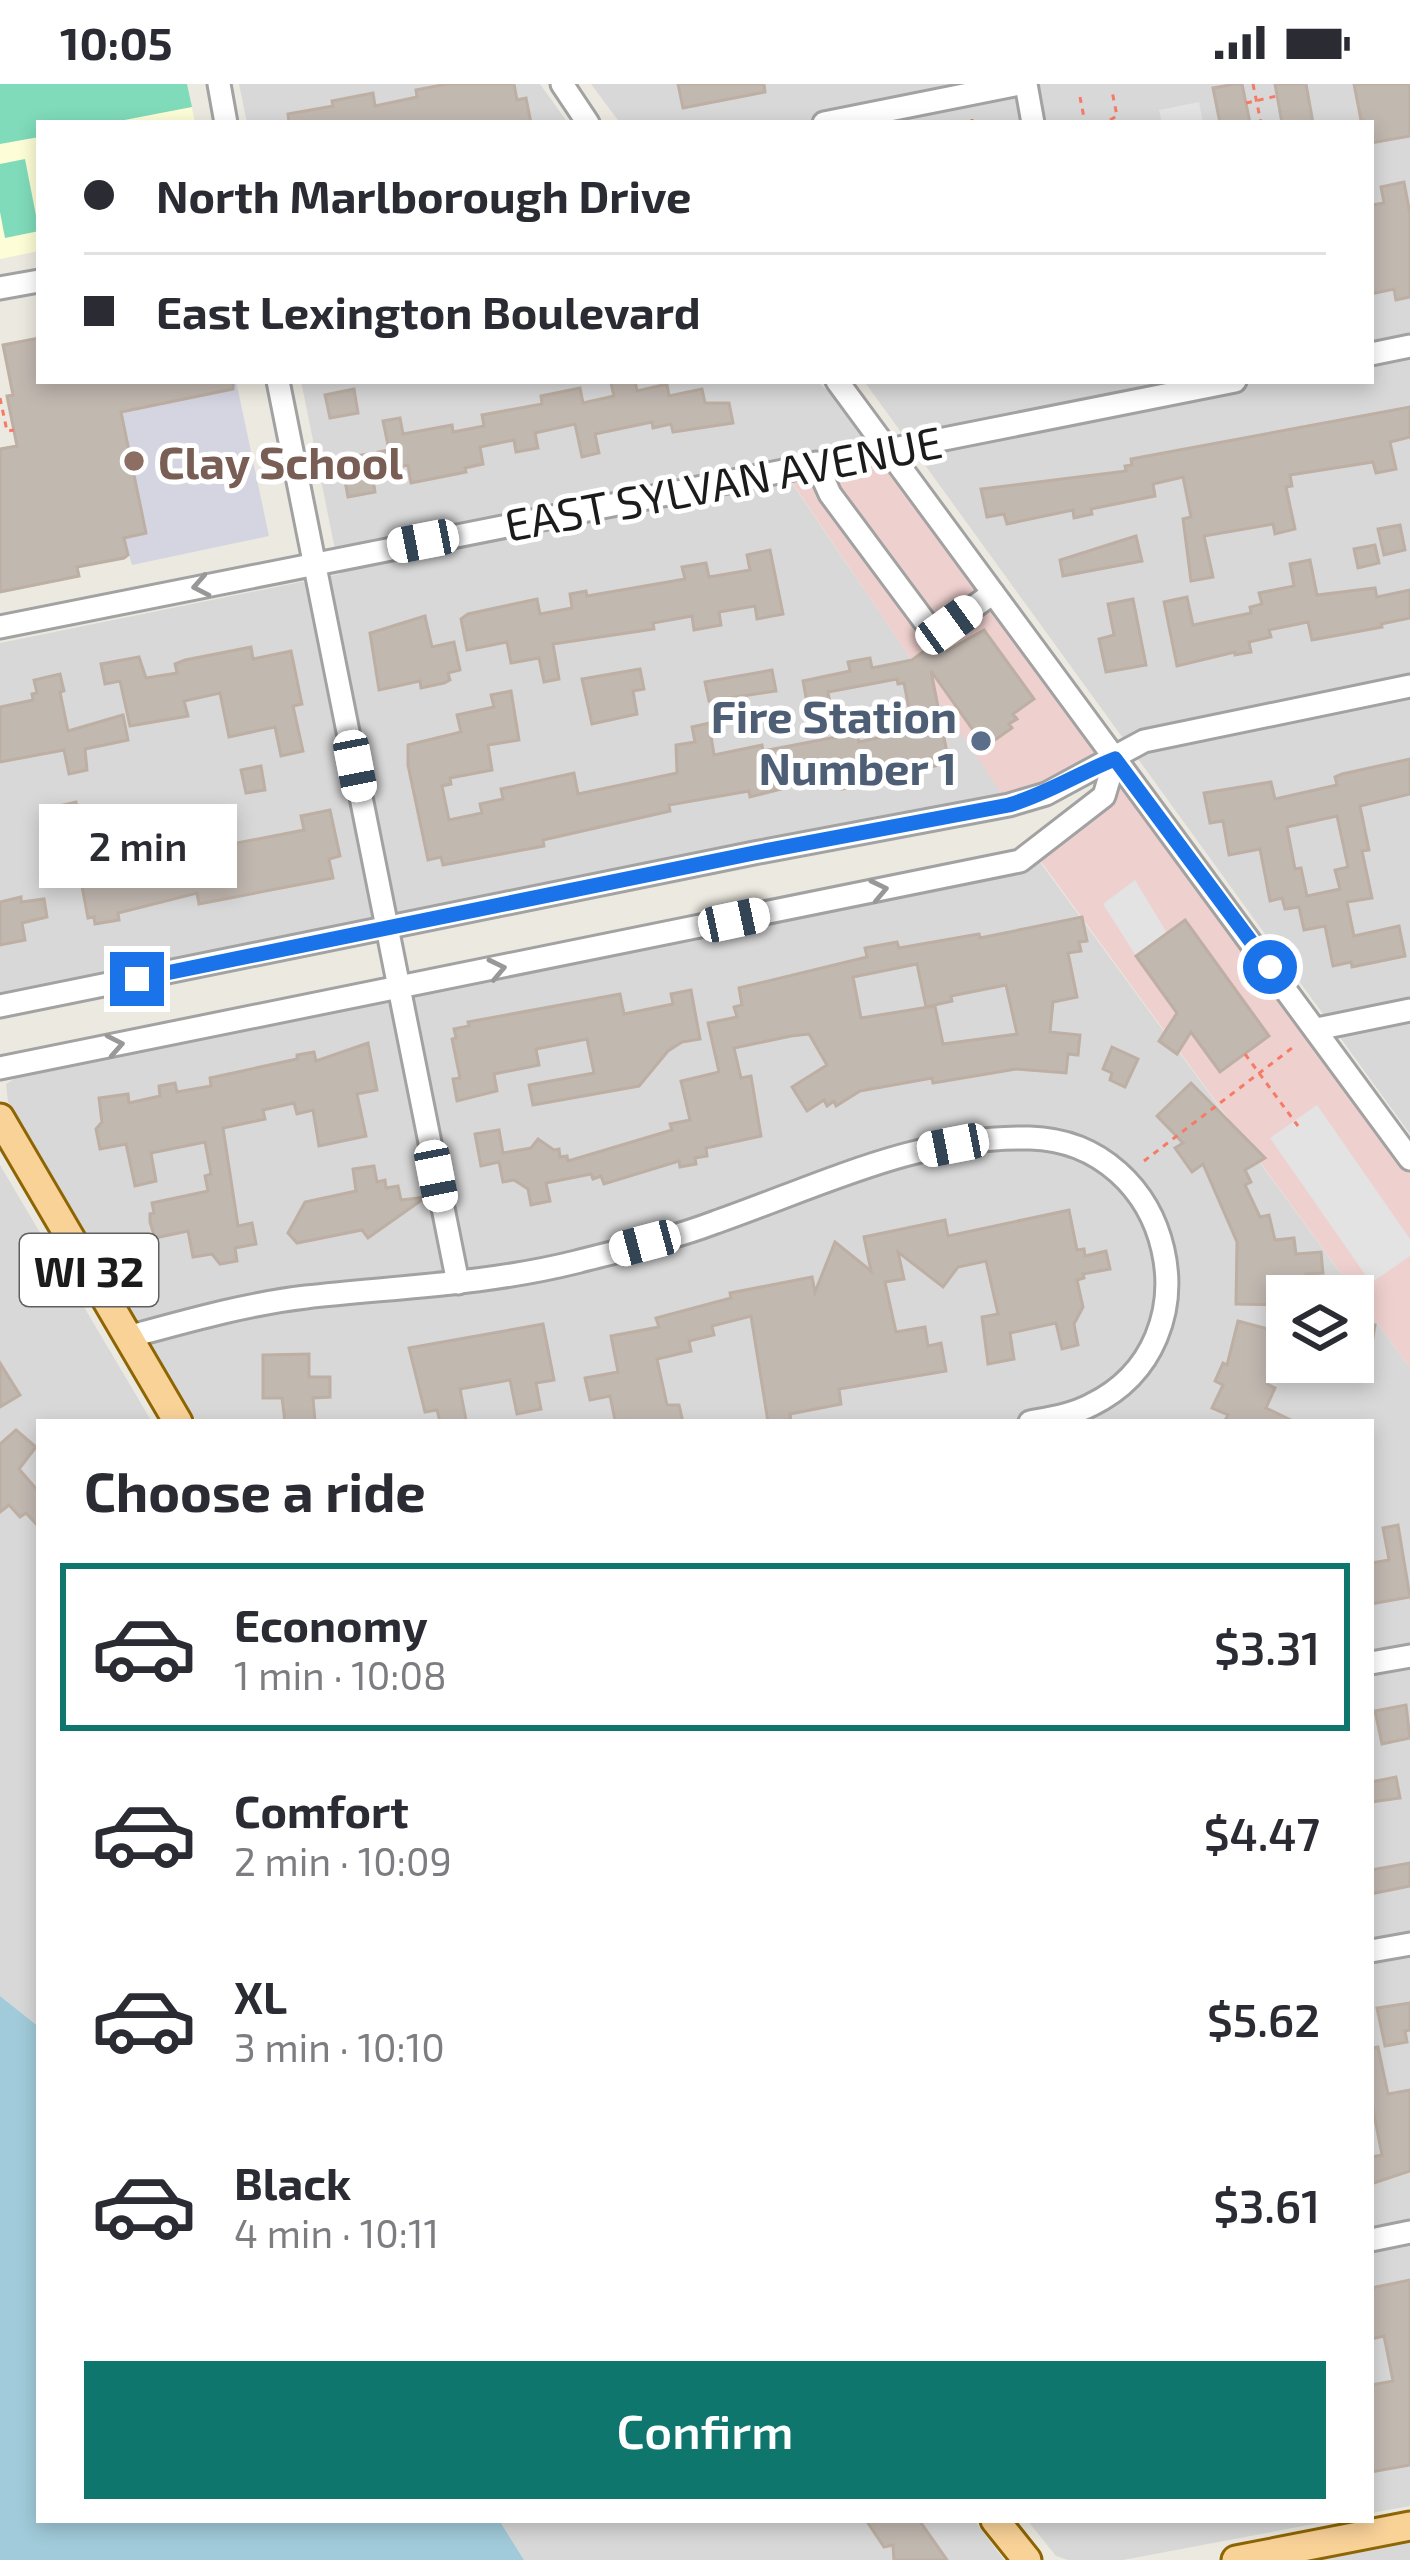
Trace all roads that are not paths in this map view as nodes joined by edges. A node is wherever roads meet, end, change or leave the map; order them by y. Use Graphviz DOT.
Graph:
graph roads {
  1 [pos="219,84"];
  2 [pos="562,84"];
  3 [pos="1022,84"];
  4 [pos="888,86"];
  5 [pos="893,109"];
  6 [pos="225,120"];
  7 [pos="586,120"];
  8 [pos="839,120"];
  9 [pos="1032,120"];
  10 [pos="36,281"];
  11 [pos="0,288"];
  12 [pos="1410,346"];
  13 [pos="1374,353"];
  14 [pos="279,384"];
  15 [pos="839,384"];
  16 [pos="1219,384"];
  17 [pos="890,450"];
  18 [pos="816,464"];
  19 [pos="316,563"];
  20 [pos="993,593"];
  21 [pos="0,627"];
  22 [pos="1410,686"];
  23 [pos="1115,759"];
  24 [pos="386,931"];
  25 [pos="399,989"];
  26 [pos="0,1006"];
  27 [pos="1410,1010"];
  28 [pos="1317,1029"];
  29 [pos="0,1068"];
  30 [pos="0,1118"];
  31 [pos="1410,1159"];
  32 [pos="458,1283"];
  33 [pos="128,1337"];
  34 [pos="176,1419"];
  35 [pos="1041,1419"];
  36 [pos="1410,1656"];
  37 [pos="1374,1663"];
  38 [pos="1410,1944"];
  39 [pos="1374,1951"];
  40 [pos="1410,2231"];
  41 [pos="1374,2239"];
  42 [pos="997,2523"];
  43 [pos="1410,2526"];
  44 [pos="1276,2556"];
  45 [pos="1027,2560"];
  46 [pos="1236,2560"];
  1 -- 6 [label="street"];
  2 -- 7 [label="street"];
  3 -- 5 [label="street"];
  3 -- 9 [label="street"];
  4 -- 5 [label="street"];
  5 -- 8 [label="street"];
  10 -- 11 [label="street"];
  12 -- 13 [label="street"];
  14 -- 19 [label="street"];
  15 -- 17 [label="street"];
  16 -- 17 [label="street, EAST SYLVAN AVENUE"];
  17 -- 18 [label="street, EAST SYLVAN AVENUE"];
  17 -- 20 [label="street"];
  18 -- 19 [label="street, EAST SYLVAN AVENUE"];
  18 -- 20 [label="street"];
  19 -- 21 [label="street, EAST SYLVAN AVENUE, one-way"];
  19 -- 24 [label="street"];
  20 -- 23 [label="street"];
  22 -- 23 [label="street"];
  23 -- 24 [label="street"];
  25 -- 23 [label="street, one-way"];
  23 -- 28 [label="street"];
  24 -- 25 [label="street"];
  24 -- 26 [label="street"];
  29 -- 25 [label="street, one-way"];
  25 -- 32 [label="street"];
  27 -- 28 [label="street"];
  28 -- 31 [label="street"];
  30 -- 33 [label="main road, WI 32"];
  32 -- 33 [label="street"];
  32 -- 35 [label="street"];
  33 -- 34 [label="main road, WI 32"];
  36 -- 37 [label="street"];
  38 -- 39 [label="street"];
  40 -- 41 [label="street"];
  42 -- 45 [label="main road"];
  43 -- 44 [label="main road"];
  44 -- 46 [label="main road"];
}
